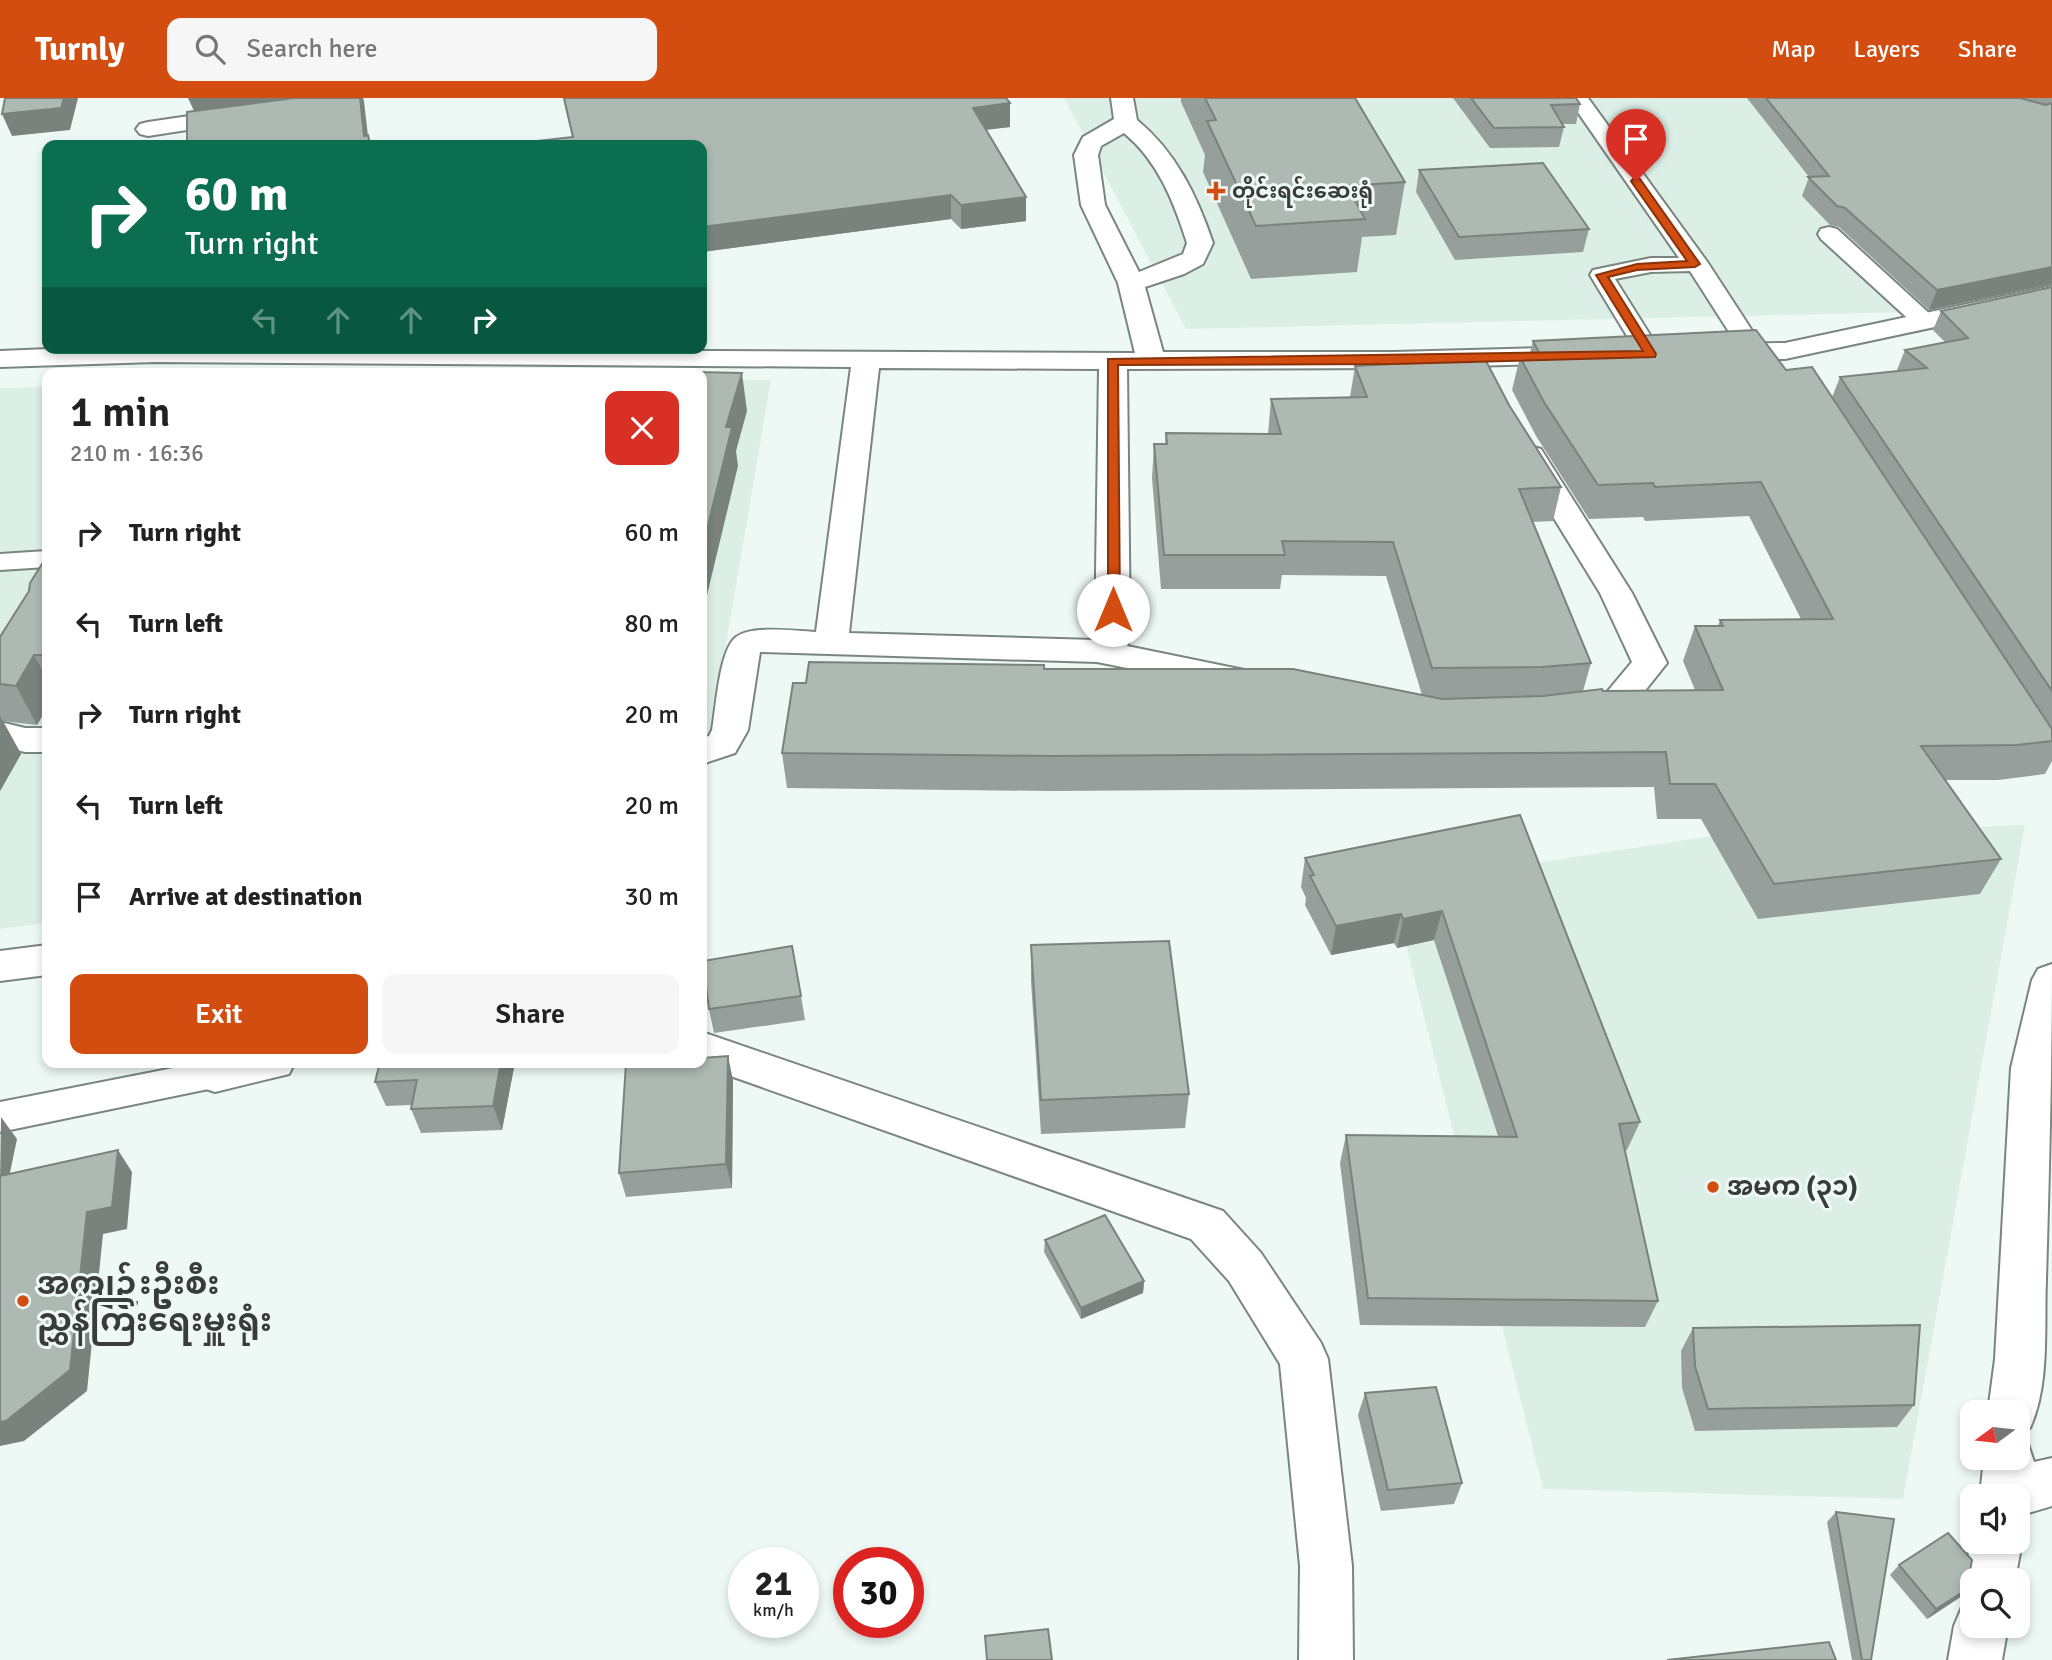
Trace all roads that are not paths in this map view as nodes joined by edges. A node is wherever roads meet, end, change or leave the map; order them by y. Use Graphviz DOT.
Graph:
graph roads {
  1 [pos="1578,98"];
  2 [pos="1124,110"];
  3 [pos="260,114"];
  4 [pos="148,128"];
  5 [pos="1829,234"];
  6 [pos="1695,264"];
  7 [pos="1132,283"];
  8 [pos="2052,294"];
  9 [pos="1924,321"];
  10 [pos="98,354"];
  11 [pos="166,354"];
  12 [pos="1650,354"];
  13 [pos="1478,358"];
  14 [pos="0,359"];
  15 [pos="1780,359"];
  16 [pos="866,360"];
  17 [pos="1112,362"];
  18 [pos="1151,362"];
  19 [pos="195,364"];
  20 [pos="1496,391"];
  21 [pos="1513,425"];
  22 [pos="42,559"];
  23 [pos="0,562"];
  24 [pos="831,644"];
  25 [pos="1097,651"];
  26 [pos="1272,687"];
  27 [pos="1559,714"];
  28 [pos="0,734"];
  29 [pos="42,740"];
  30 [pos="707,750"];
  31 [pos="42,961"];
  32 [pos="0,966"];
  33 [pos="2052,980"];
  34 [pos="707,1051"];
  35 [pos="247,1068"];
  36 [pos="215,1075"];
  37 [pos="0,1117"];
  38 [pos="2014,1400"];
  39 [pos="2052,1482"];
  40 [pos="2030,1489"];
  41 [pos="1979,1638"];
  42 [pos="1326,1660"];
  43 [pos="1975,1660"];
  1 -- 6 [label="lane"];
  2 -- 7 [label="street"];
  2 -- 7 [label="street"];
  3 -- 4 [label="street"];
  5 -- 9 [label="lane"];
  6 -- 12 [label="lane"];
  6 -- 15 [label="lane"];
  7 -- 18 [label="street"];
  8 -- 9 [label="street"];
  9 -- 15 [label="street"];
  10 -- 14 [label="street"];
  11 -- 19 [label="street"];
  12 -- 13 [label="street"];
  12 -- 15 [label="street"];
  13 -- 18 [label="street"];
  13 -- 20 [label="street"];
  16 -- 17 [label="street"];
  16 -- 19 [label="street"];
  16 -- 24 [label="street"];
  17 -- 18 [label="street"];
  17 -- 25 [label="street"];
  21 -- 27 [label="street"];
  22 -- 23 [label="lane"];
  24 -- 25 [label="street"];
  24 -- 30 [label="street"];
  25 -- 26 [label="street"];
  28 -- 29 [label="street"];
  31 -- 32 [label="street"];
  33 -- 38 [label="street"];
  34 -- 42 [label="street"];
  35 -- 36 [label="street"];
  36 -- 37 [label="lane"];
  39 -- 40 [label="street"];
  41 -- 43 [label="street"];
}
